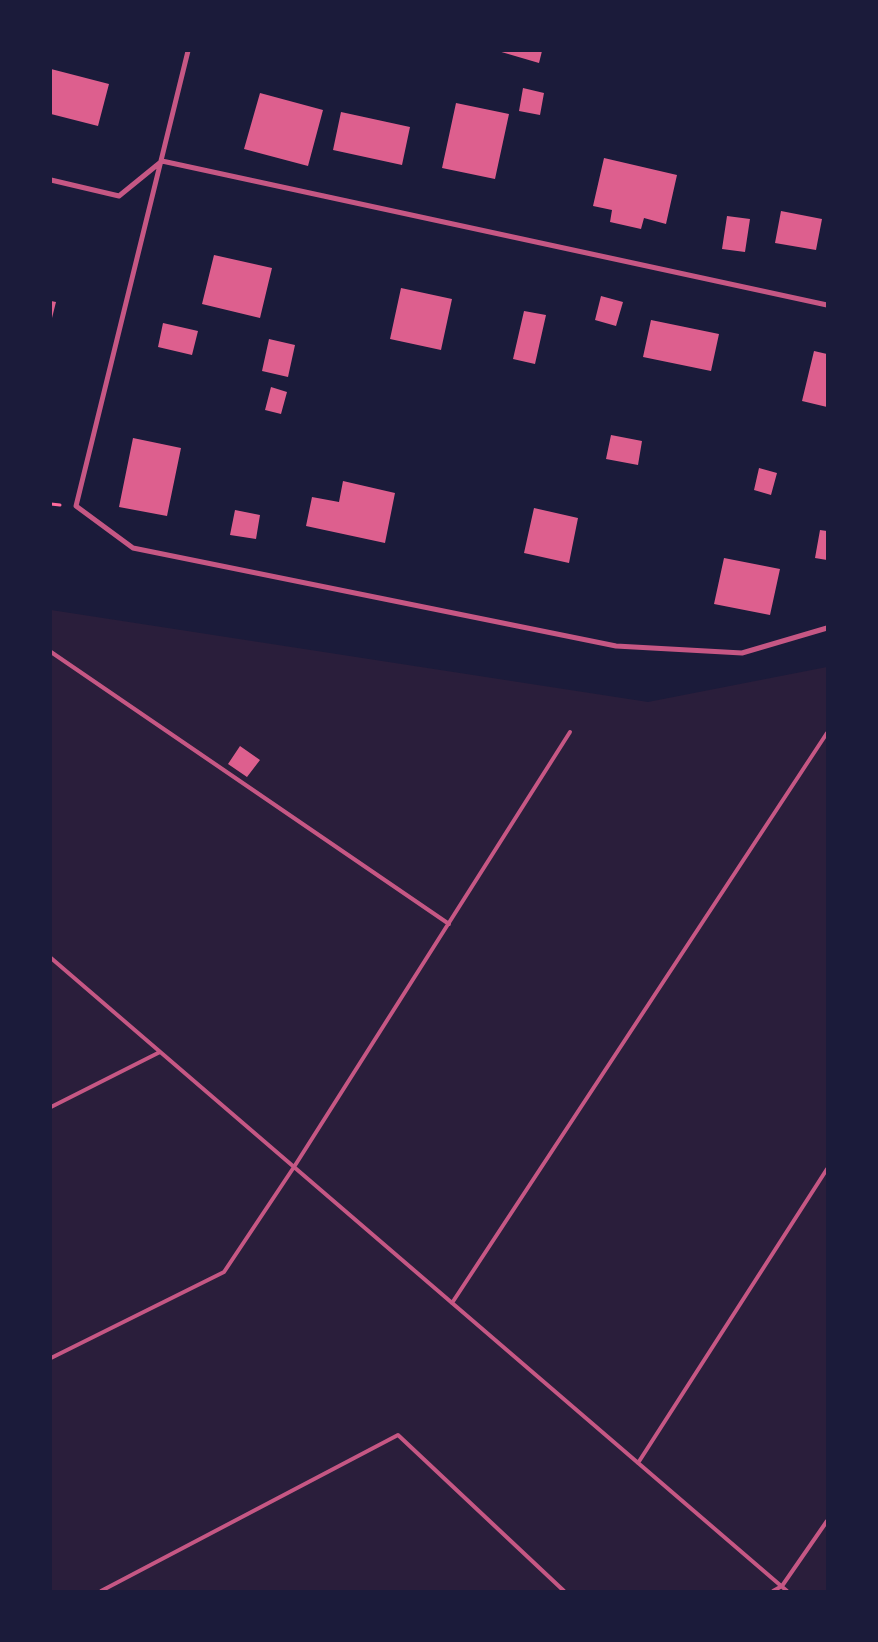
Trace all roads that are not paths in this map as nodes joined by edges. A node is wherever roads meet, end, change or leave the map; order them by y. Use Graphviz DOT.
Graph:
graph roads {
  1 [pos="188,51"];
  2 [pos="162,161"];
  3 [pos="51,180"];
  4 [pos="827,305"];
  5 [pos="827,628"];
  6 [pos="51,652"];
  7 [pos="570,732"];
  8 [pos="827,734"];
  9 [pos="449,924"];
  10 [pos="51,958"];
  11 [pos="160,1052"];
  12 [pos="51,1107"];
  13 [pos="294,1167"];
  14 [pos="827,1169"];
  15 [pos="452,1303"];
  16 [pos="51,1358"];
  17 [pos="638,1463"];
  18 [pos="827,1521"];
  19 [pos="782,1586"];
  20 [pos="101,1591"];
  21 [pos="564,1591"];
  22 [pos="773,1591"];
  23 [pos="787,1591"];
  1 -- 2 [label="street"];
  2 -- 3 [label="street"];
  2 -- 4 [label="street"];
  2 -- 5 [label="street"];
  6 -- 9 [label="lane"];
  7 -- 9 [label="lane"];
  8 -- 15 [label="lane"];
  9 -- 13 [label="lane"];
  10 -- 11 [label="lane"];
  11 -- 12 [label="lane"];
  11 -- 13 [label="lane"];
  13 -- 15 [label="lane"];
  13 -- 16 [label="lane"];
  14 -- 17 [label="lane"];
  15 -- 17 [label="lane"];
  17 -- 19 [label="lane"];
  18 -- 19 [label="lane"];
  19 -- 22 [label="lane"];
  19 -- 23 [label="lane"];
  20 -- 21 [label="lane"];
}
